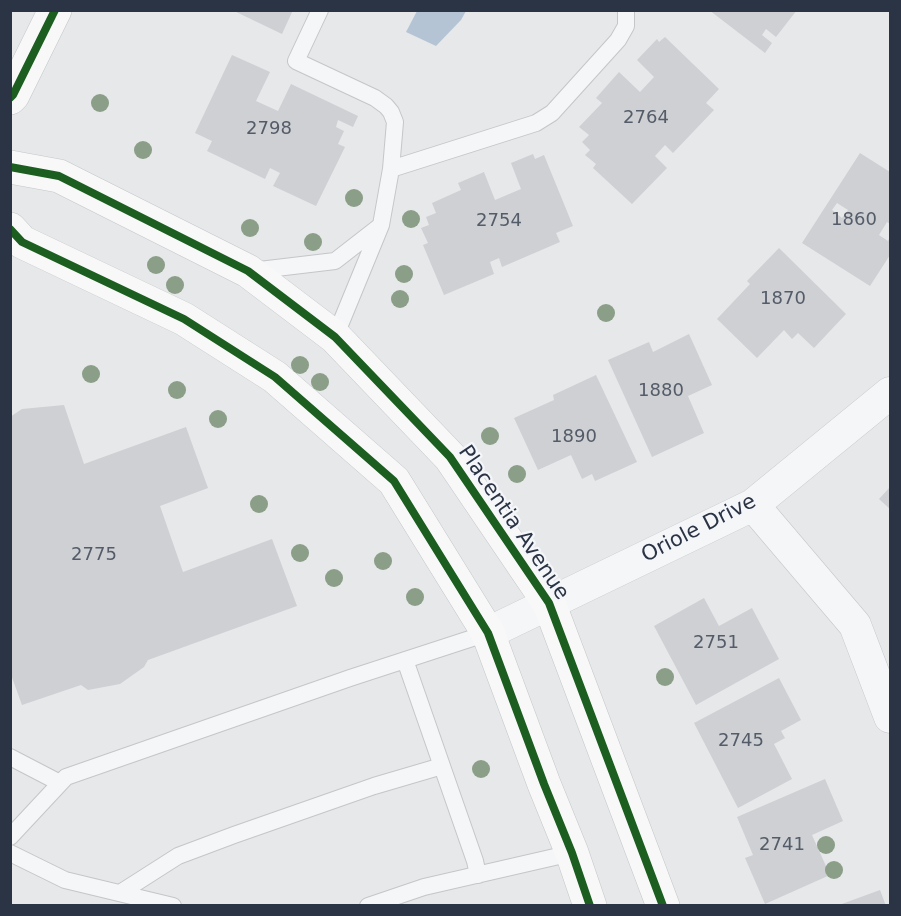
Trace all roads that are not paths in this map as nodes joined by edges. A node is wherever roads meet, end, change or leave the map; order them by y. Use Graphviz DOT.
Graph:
graph roads {
  1 [pos="56,10"];
  2 [pos="320,10"];
  3 [pos="626,10"];
  4 [pos="10,98"];
  5 [pos="10,167"];
  6 [pos="391,169"];
  7 [pos="381,225"];
  8 [pos="10,229"];
  9 [pos="248,271"];
  10 [pos="335,338"];
  11 [pos="891,393"];
  12 [pos="753,505"];
  13 [pos="549,603"];
  14 [pos="488,633"];
  15 [pos="405,660"];
  16 [pos="891,717"];
  17 [pos="10,757"];
  18 [pos="442,766"];
  19 [pos="60,783"];
  20 [pos="10,837"];
  21 [pos="10,853"];
  22 [pos="572,853"];
  23 [pos="478,874"];
  24 [pos="120,893"];
  25 [pos="174,906"];
  26 [pos="368,906"];
  27 [pos="590,906"];
  28 [pos="663,906"];
  1 -- 4 [label="main road"];
  2 -- 6 [label="lane"];
  3 -- 6 [label="lane"];
  5 -- 9 [label="main road, Placentia Avenue"];
  6 -- 7 [label="lane"];
  7 -- 9 [label="lane"];
  7 -- 10 [label="lane"];
  8 -- 14 [label="main road"];
  9 -- 10 [label="main road, Placentia Avenue"];
  10 -- 13 [label="main road, Placentia Avenue"];
  11 -- 12 [label="street, Oriole Drive"];
  12 -- 13 [label="street, Oriole Drive"];
  12 -- 16 [label="street"];
  13 -- 14 [label="street, Oriole Drive"];
  13 -- 28 [label="main road, Placentia Avenue"];
  14 -- 15 [label="lane"];
  14 -- 22 [label="main road"];
  15 -- 18 [label="lane"];
  15 -- 19 [label="lane"];
  17 -- 19 [label="lane"];
  18 -- 23 [label="lane"];
  18 -- 24 [label="lane"];
  19 -- 20 [label="lane"];
  21 -- 24 [label="lane"];
  22 -- 23 [label="lane"];
  22 -- 27 [label="main road"];
  23 -- 26 [label="lane"];
  24 -- 25 [label="lane"];
}
